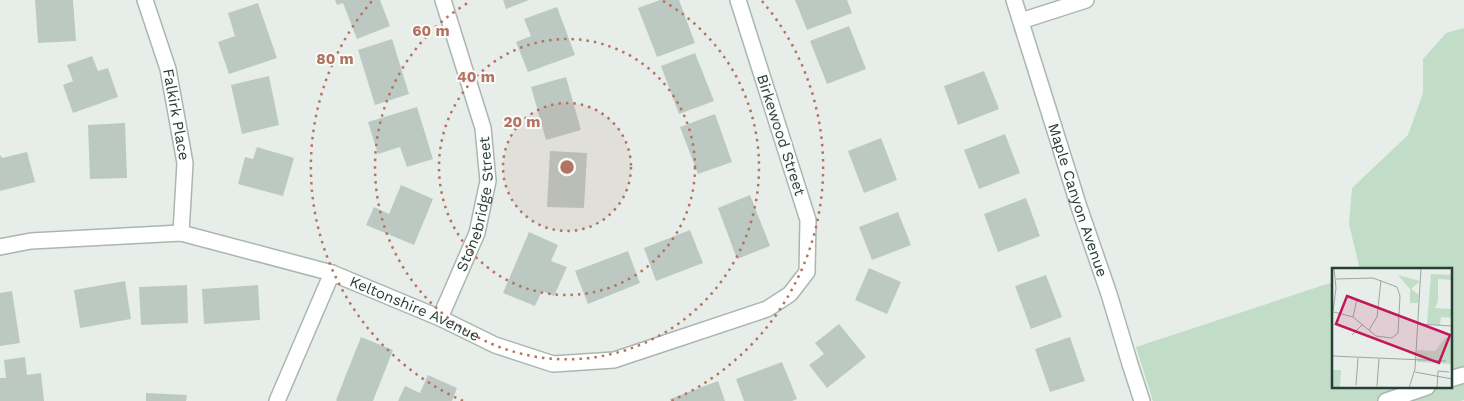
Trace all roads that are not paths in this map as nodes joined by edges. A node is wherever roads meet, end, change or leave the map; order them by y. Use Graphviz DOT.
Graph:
graph roads {
  1 [pos="145,0"];
  2 [pos="443,0"];
  3 [pos="738,0"];
  4 [pos="1014,0"];
  5 [pos="1086,0"];
  6 [pos="1021,21"];
  7 [pos="181,233"];
  8 [pos="0,247"];
  9 [pos="807,272"];
  10 [pos="332,273"];
  11 [pos="440,318"];
  12 [pos="1424,388"];
  13 [pos="276,401"];
  14 [pos="1142,401"];
  15 [pos="1386,401"];
  1 -- 7 [label="street, Falkirk Place"];
  2 -- 11 [label="street, Stonebridge Street"];
  3 -- 9 [label="street, Birkewood Street"];
  4 -- 6 [label="street, Maple Canyon Avenue"];
  5 -- 6 [label="street"];
  6 -- 14 [label="street, Maple Canyon Avenue"];
  7 -- 8 [label="street, Keltonshire Avenue"];
  7 -- 10 [label="street, Keltonshire Avenue"];
  9 -- 11 [label="street, Keltonshire Avenue"];
  10 -- 11 [label="street, Keltonshire Avenue"];
  10 -- 13 [label="street"];
  12 -- 15 [label="street"];
}
